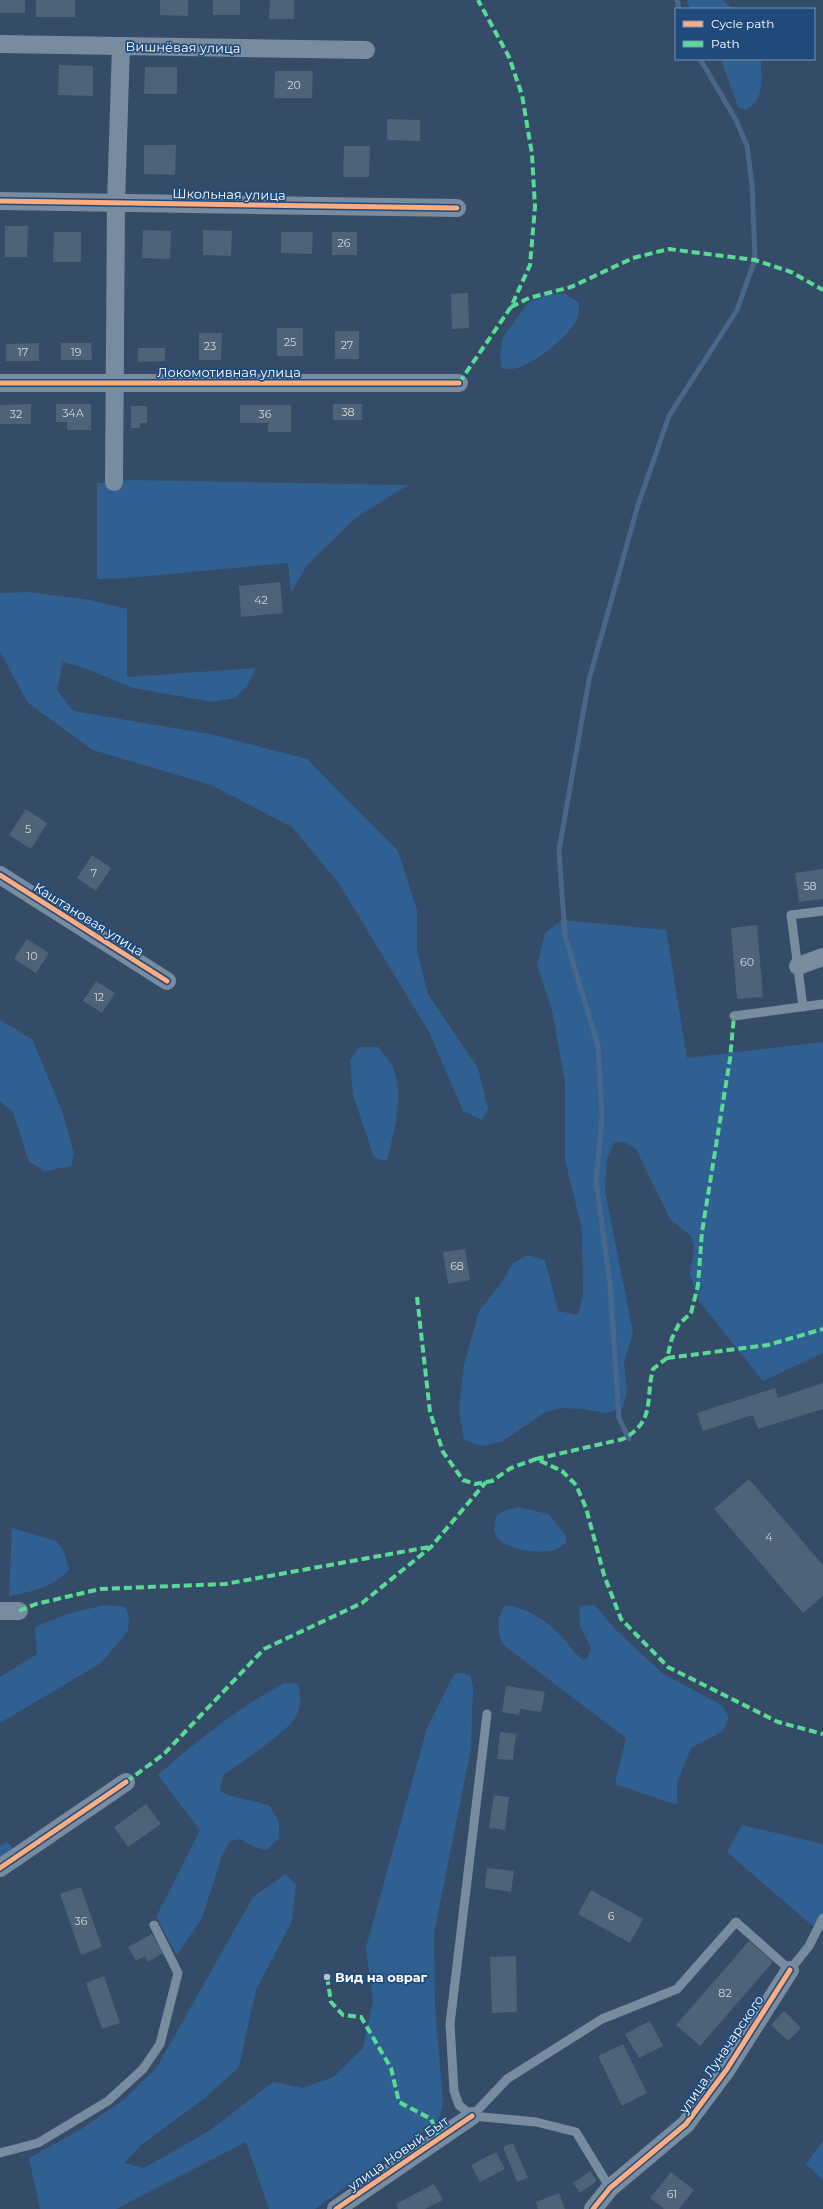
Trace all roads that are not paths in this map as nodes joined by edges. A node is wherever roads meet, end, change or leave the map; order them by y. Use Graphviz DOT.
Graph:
graph roads {
  1 [pos="0,44"];
  2 [pos="121,46"];
  3 [pos="366,50"];
  4 [pos="0,201"];
  5 [pos="116,203"];
  6 [pos="457,208"];
  7 [pos="0,383"];
  8 [pos="115,383"];
  9 [pos="459,383"];
  10 [pos="114,482"];
  11 [pos="0,875"];
  12 [pos="823,912"];
  13 [pos="823,957"];
  14 [pos="798,966"];
  15 [pos="167,981"];
  16 [pos="823,1004"];
  17 [pos="803,1007"];
  18 [pos="734,1016"];
  19 [pos="0,1610"];
  20 [pos="19,1611"];
  21 [pos="487,1714"];
  22 [pos="126,1782"];
  23 [pos="0,1868"];
  24 [pos="823,1918"];
  25 [pos="154,1925"];
  26 [pos="790,1970"];
  27 [pos="472,2116"];
  28 [pos="0,2152"];
  29 [pos="610,2188"];
  30 [pos="336,2209"];
  31 [pos="593,2209"];
  1 -- 2 [label="street, Вишнёвая улица"];
  2 -- 3 [label="street, Вишнёвая улица"];
  2 -- 5 [label="street"];
  4 -- 5 [label="street, Школьная улица"];
  5 -- 6 [label="street, Школьная улица"];
  5 -- 8 [label="street"];
  7 -- 8 [label="street, Локомотивная улица"];
  8 -- 9 [label="street, Локомотивная улица"];
  8 -- 10 [label="street"];
  11 -- 15 [label="street, Каштановая улица"];
  12 -- 14 [label="lane"];
  13 -- 14 [label="street"];
  14 -- 17 [label="lane"];
  16 -- 17 [label="lane"];
  17 -- 18 [label="lane"];
  19 -- 20 [label="street"];
  21 -- 27 [label="lane"];
  22 -- 23 [label="street"];
  24 -- 26 [label="lane"];
  25 -- 28 [label="lane"];
  26 -- 27 [label="lane"];
  26 -- 29 [label="street, улица Луначарского"];
  27 -- 29 [label="lane"];
  27 -- 30 [label="street, улица Новый Быт"];
  29 -- 31 [label="street, улица Луначарского"];
}
